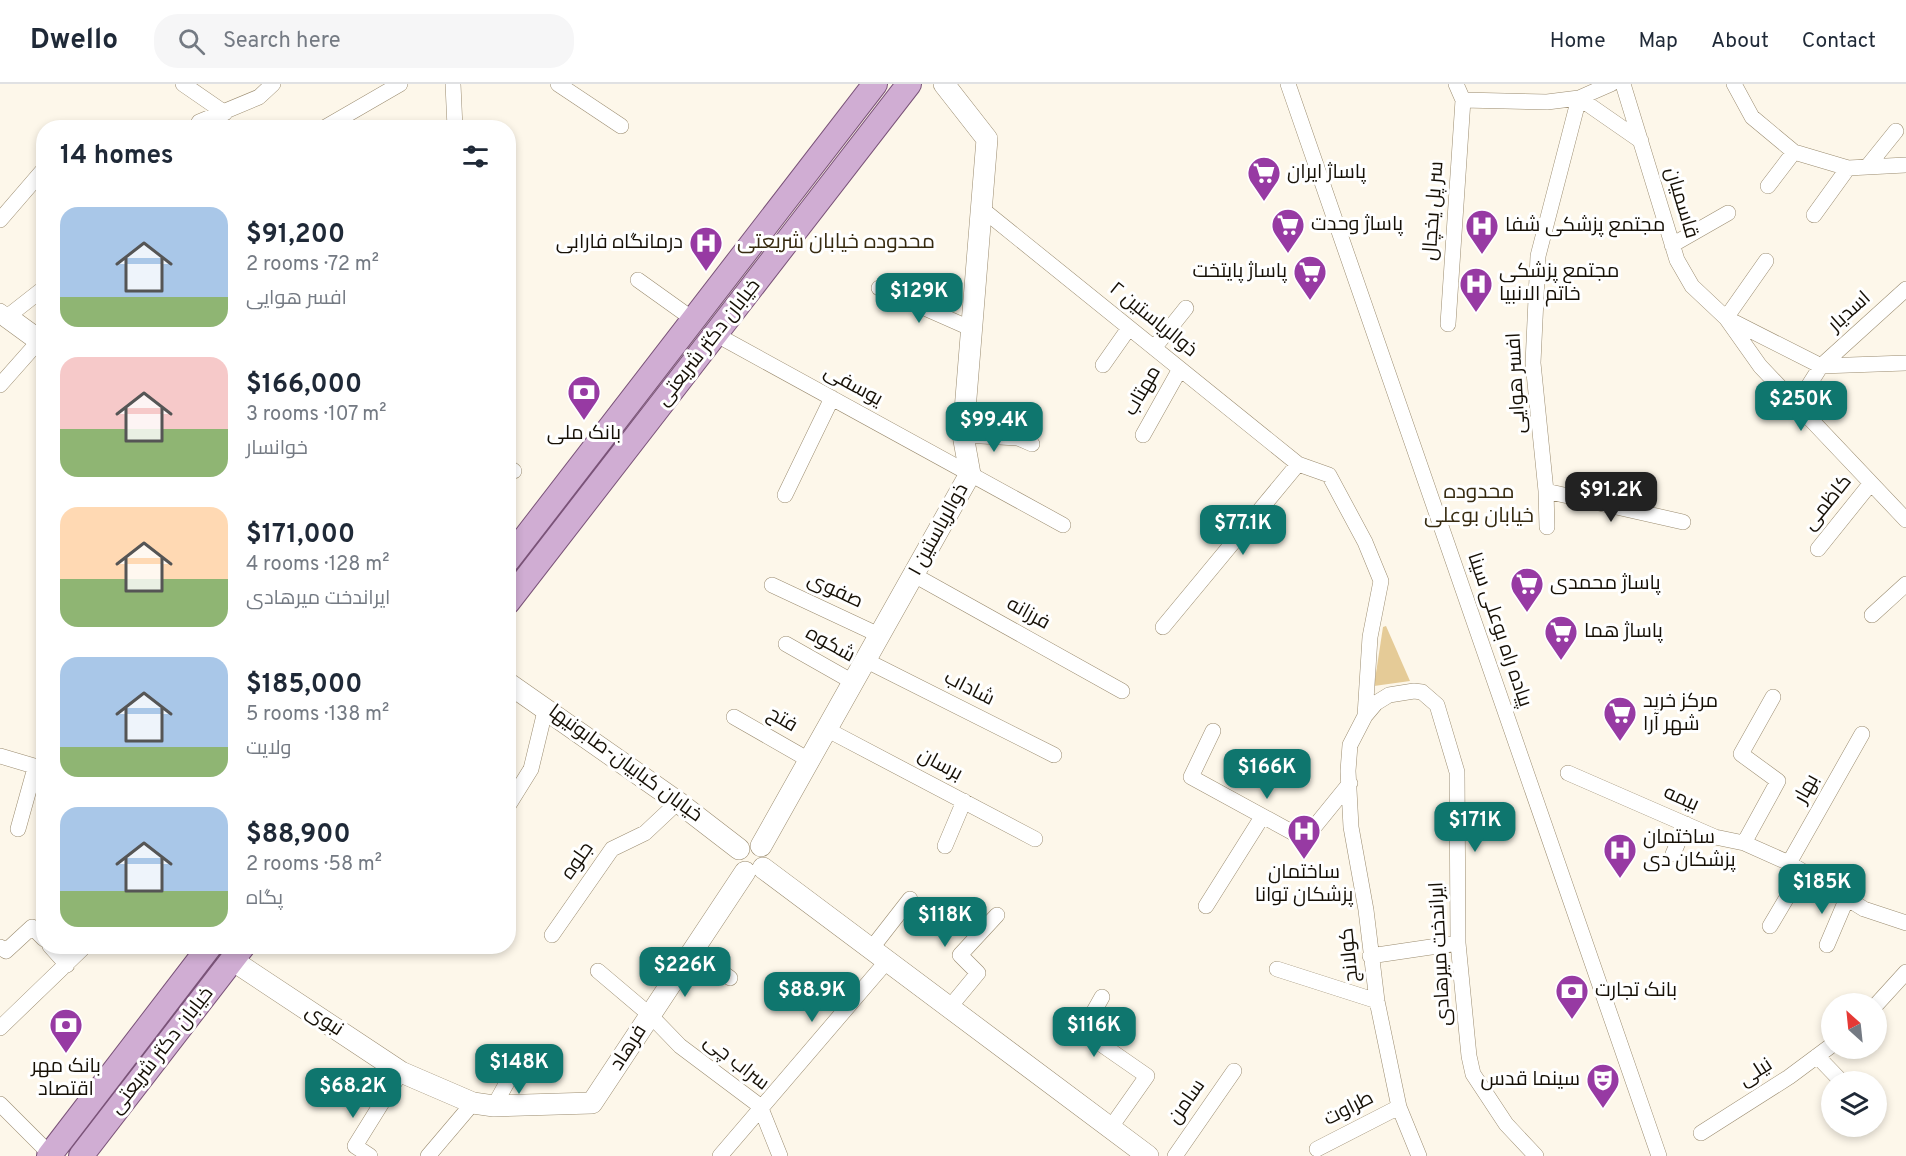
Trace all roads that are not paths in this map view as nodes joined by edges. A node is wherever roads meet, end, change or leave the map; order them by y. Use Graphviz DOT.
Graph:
graph roads {
  1 [pos="183,84"];
  2 [pos="273,84"];
  3 [pos="400,84"];
  4 [pos="453,84"];
  5 [pos="558,84"];
  6 [pos="875,84"];
  7 [pos="944,84"];
  8 [pos="1288,84"];
  9 [pos="1456,84"];
  10 [pos="1611,84"];
  11 [pos="1623,84"];
  12 [pos="1734,84"];
  13 [pos="899,87"];
  14 [pos="1579,98"];
  15 [pos="1463,100"];
  16 [pos="225,113"];
  17 [pos="205,120"];
  18 [pos="338,120"];
  19 [pos="455,120"];
  20 [pos="621,126"];
  21 [pos="1896,131"];
  22 [pos="1641,141"];
  23 [pos="1794,152"];
  24 [pos="1906,165"];
  25 [pos="1867,167"];
  26 [pos="1848,168"];
  27 [pos="36,178"];
  28 [pos="1768,186"];
  29 [pos="982,209"];
  30 [pos="1728,213"];
  31 [pos="1814,215"];
  32 [pos="0,220"];
  33 [pos="1672,245"];
  34 [pos="1766,261"];
  35 [pos="638,280"];
  36 [pos="879,288"];
  37 [pos="1906,289"];
  38 [pos="36,293"];
  39 [pos="1186,308"];
  40 [pos="3,314"];
  41 [pos="1726,318"];
  42 [pos="694,320"];
  43 [pos="1448,324"];
  44 [pos="1129,328"];
  45 [pos="972,329"];
  46 [pos="716,334"];
  47 [pos="36,339"];
  48 [pos="36,348"];
  49 [pos="1154,348"];
  50 [pos="1906,363"];
  51 [pos="1103,365"];
  52 [pos="1821,366"];
  53 [pos="1180,369"];
  54 [pos="0,385"];
  55 [pos="832,398"];
  56 [pos="1797,404"];
  57 [pos="963,435"];
  58 [pos="1143,435"];
  59 [pos="1032,444"];
  60 [pos="1298,464"];
  61 [pos="970,474"];
  62 [pos="1871,483"];
  63 [pos="1546,491"];
  64 [pos="785,495"];
  65 [pos="1906,520"];
  66 [pos="1683,522"];
  67 [pos="1063,525"];
  68 [pos="1547,528"];
  69 [pos="1818,549"];
  70 [pos="516,550"];
  71 [pos="914,575"];
  72 [pos="1906,584"];
  73 [pos="772,585"];
  74 [pos="516,592"];
  75 [pos="1872,615"];
  76 [pos="1163,627"];
  77 [pos="879,635"];
  78 [pos="786,644"];
  79 [pos="865,660"];
  80 [pos="853,682"];
  81 [pos="516,688"];
  82 [pos="1122,691"];
  83 [pos="1773,697"];
  84 [pos="546,707"];
  85 [pos="1365,716"];
  86 [pos="734,717"];
  87 [pos="826,729"];
  88 [pos="1213,731"];
  89 [pos="1862,734"];
  90 [pos="1350,745"];
  91 [pos="1054,755"];
  92 [pos="0,756"];
  93 [pos="809,760"];
  94 [pos="36,768"];
  95 [pos="1568,773"];
  96 [pos="36,778"];
  97 [pos="1350,783"];
  98 [pos="516,793"];
  99 [pos="964,801"];
  100 [pos="678,802"];
  101 [pos="1262,817"];
  102 [pos="1686,824"];
  103 [pos="18,829"];
  104 [pos="1035,839"];
  105 [pos="1744,843"];
  106 [pos="760,846"];
  107 [pos="945,846"];
  108 [pos="739,849"];
  109 [pos="1673,854"];
  110 [pos="1789,863"];
  111 [pos="754,870"];
  112 [pos="1802,872"];
  113 [pos="1847,898"];
  114 [pos="910,899"];
  115 [pos="1206,906"];
  116 [pos="997,915"];
  117 [pos="1906,923"];
  118 [pos="1770,926"];
  119 [pos="36,931"];
  120 [pos="552,935"];
  121 [pos="1458,943"];
  122 [pos="1827,945"];
  123 [pos="0,946"];
  124 [pos="692,951"];
  125 [pos="57,954"];
  126 [pos="77,954"];
  127 [pos="204,954"];
  128 [pos="236,954"];
  129 [pos="238,954"];
  130 [pos="879,955"];
  131 [pos="1370,956"];
  132 [pos="67,965"];
  133 [pos="1278,969"];
  134 [pos="598,971"];
  135 [pos="1906,972"];
  136 [pos="730,978"];
  137 [pos="1887,993"];
  138 [pos="1102,997"];
  139 [pos="1377,1001"];
  140 [pos="949,1008"];
  141 [pos="650,1015"];
  142 [pos="0,1028"];
  143 [pos="1821,1053"];
  144 [pos="1817,1056"];
  145 [pos="515,1068"];
  146 [pos="1234,1071"];
  147 [pos="1831,1071"];
  148 [pos="401,1072"];
  149 [pos="473,1102"];
  150 [pos="592,1103"];
  151 [pos="0,1104"];
  152 [pos="494,1106"];
  153 [pos="760,1106"];
  154 [pos="1399,1107"];
  155 [pos="1111,1127"];
  156 [pos="1701,1133"];
  157 [pos="1317,1149"];
  158 [pos="1139,1153"];
  159 [pos="49,1155"];
  160 [pos="81,1156"];
  161 [pos="370,1156"];
  162 [pos="428,1156"];
  163 [pos="720,1156"];
  164 [pos="780,1156"];
  165 [pos="1175,1156"];
  166 [pos="1419,1156"];
  167 [pos="1536,1156"];
  168 [pos="1659,1156"];
  1 -- 16 [label="street"];
  2 -- 16 [label="street"];
  3 -- 18 [label="street"];
  4 -- 19 [label="street"];
  5 -- 20 [label="street"];
  6 -- 42 [label="main road, خیابان دکتر شریعتی"];
  7 -- 29 [label="street, ذوالریاستین ۱"];
  8 -- 168 [label="street, پیاده راه بوعلی سینا"];
  9 -- 15 [label="street"];
  10 -- 14 [label="street"];
  11 -- 22 [label="street, قاسمیان"];
  12 -- 23 [label="street"];
  13 -- 46 [label="main road, خیابان دکتر شریعتی"];
  14 -- 15 [label="street"];
  14 -- 22 [label="street"];
  14 -- 63 [label="street, افسر هوایی"];
  15 -- 43 [label="street, سر پل یخچال"];
  16 -- 17 [label="street"];
  21 -- 25 [label="street"];
  22 -- 33 [label="street, قاسمیان"];
  23 -- 26 [label="street"];
  23 -- 28 [label="street"];
  24 -- 25 [label="street"];
  25 -- 26 [label="street"];
  26 -- 31 [label="street"];
  27 -- 32 [label="street"];
  29 -- 44 [label="street, ذوالریاستین ۲"];
  29 -- 45 [label="street, ذوالریاستین ۱"];
  30 -- 33 [label="street"];
  33 -- 41 [label="street, قاسمیان"];
  34 -- 41 [label="street"];
  35 -- 42 [label="street"];
  36 -- 45 [label="street"];
  37 -- 52 [label="street, اسدیار"];
  38 -- 40 [label="street"];
  39 -- 49 [label="street"];
  40 -- 47 [label="street"];
  41 -- 52 [label="street"];
  41 -- 56 [label="street"];
  42 -- 70 [label="main road, خیابان دکتر شریعتی"];
  44 -- 49 [label="street, ذوالریاستین ۲"];
  44 -- 51 [label="street"];
  45 -- 57 [label="street, ذوالریاستین ۱"];
  46 -- 55 [label="street, یوسفی"];
  46 -- 74 [label="main road, خیابان دکتر شریعتی"];
  48 -- 54 [label="street"];
  49 -- 53 [label="street, ذوالریاستین ۲"];
  50 -- 52 [label="street"];
  52 -- 56 [label="street, اسدیار"];
  53 -- 58 [label="street, مهتاب"];
  53 -- 60 [label="street, ذوالریاستین ۲"];
  55 -- 61 [label="street, یوسفی"];
  55 -- 64 [label="street"];
  56 -- 62 [label="street"];
  57 -- 59 [label="street"];
  57 -- 61 [label="street, ذوالریاستین ۱"];
  60 -- 76 [label="street"];
  60 -- 85 [label="street"];
  61 -- 67 [label="street, یوسفی"];
  61 -- 71 [label="street, ذوالریاستین ۱"];
  62 -- 65 [label="street"];
  62 -- 69 [label="street, کاظمی"];
  63 -- 66 [label="street"];
  63 -- 68 [label="street, افسر هوایی"];
  71 -- 77 [label="street, ذوالریاستین ۱"];
  71 -- 82 [label="street, فرزانه"];
  72 -- 75 [label="street"];
  73 -- 77 [label="street, صفوی"];
  77 -- 79 [label="street, ذوالریاستین ۱"];
  78 -- 80 [label="street, شکوه"];
  79 -- 80 [label="street, ذوالریاستین ۱"];
  79 -- 91 [label="street, شاداب"];
  80 -- 87 [label="street, ذوالریاستین ۱"];
  81 -- 84 [label="street, خیابان کبابیان-صابونیها"];
  83 -- 105 [label="street"];
  84 -- 98 [label="street"];
  84 -- 100 [label="street, خیابان کبابیان-صابونیها"];
  85 -- 90 [label="street, ایراندخت میرهادی"];
  85 -- 121 [label="street, ایراندخت میرهادی"];
  86 -- 93 [label="street, فتح"];
  87 -- 93 [label="street, ذوالریاستین ۱"];
  87 -- 99 [label="street, برسان"];
  88 -- 101 [label="street"];
  89 -- 110 [label="street, بهار"];
  90 -- 97 [label="street, کولانج"];
  92 -- 94 [label="street"];
  93 -- 106 [label="street, ذوالریاستین ۱"];
  95 -- 102 [label="street, بیمه"];
  96 -- 103 [label="street"];
  97 -- 101 [label="street"];
  97 -- 131 [label="street, کولانج"];
  99 -- 104 [label="street, برسان"];
  99 -- 107 [label="street"];
  100 -- 108 [label="street, خیابان کبابیان-صابونیها"];
  100 -- 120 [label="street, جلوه"];
  101 -- 115 [label="street"];
  102 -- 105 [label="street, بیمه"];
  102 -- 109 [label="street"];
  105 -- 110 [label="street, بیمه"];
  106 -- 108 [label="street"];
  106 -- 111 [label="street"];
  108 -- 111 [label="street"];
  110 -- 112 [label="street, بیمه"];
  111 -- 124 [label="street, فرهاد"];
  111 -- 130 [label="street"];
  112 -- 113 [label="street, بیمه"];
  112 -- 118 [label="street"];
  113 -- 117 [label="street, بیمه"];
  113 -- 122 [label="street"];
  114 -- 130 [label="street"];
  116 -- 140 [label="street"];
  119 -- 123 [label="street"];
  121 -- 131 [label="street"];
  121 -- 167 [label="street, ایراندخت میرهادی"];
  124 -- 136 [label="street"];
  124 -- 141 [label="street, فرهاد"];
  125 -- 132 [label="street"];
  126 -- 132 [label="street"];
  127 -- 159 [label="main road, خیابان دکتر شریعتی"];
  128 -- 160 [label="main road, خیابان دکتر شریعتی"];
  129 -- 148 [label="street, نبوی"];
  130 -- 140 [label="street"];
  130 -- 153 [label="street"];
  131 -- 139 [label="street, کولانج"];
  132 -- 142 [label="street"];
  133 -- 139 [label="street"];
  134 -- 141 [label="street, سراب چی"];
  135 -- 137 [label="street"];
  138 -- 155 [label="street"];
  139 -- 154 [label="street, کولانج"];
  140 -- 155 [label="street"];
  141 -- 150 [label="street, فرهاد"];
  141 -- 153 [label="street, سراب چی"];
  143 -- 144 [label="street, نیلی"];
  144 -- 147 [label="street"];
  144 -- 156 [label="street, نیلی"];
  145 -- 152 [label="street"];
  146 -- 165 [label="street, سامن"];
  148 -- 149 [label="street, نبوی"];
  148 -- 161 [label="street"];
  149 -- 152 [label="street, نبوی"];
  149 -- 162 [label="street"];
  150 -- 152 [label="street, نبوی"];
  151 -- 159 [label="street"];
  153 -- 163 [label="street"];
  153 -- 164 [label="street, سراب چی"];
  154 -- 157 [label="street, طراوت"];
  154 -- 166 [label="street, کولانج"];
  155 -- 158 [label="street"];
}
